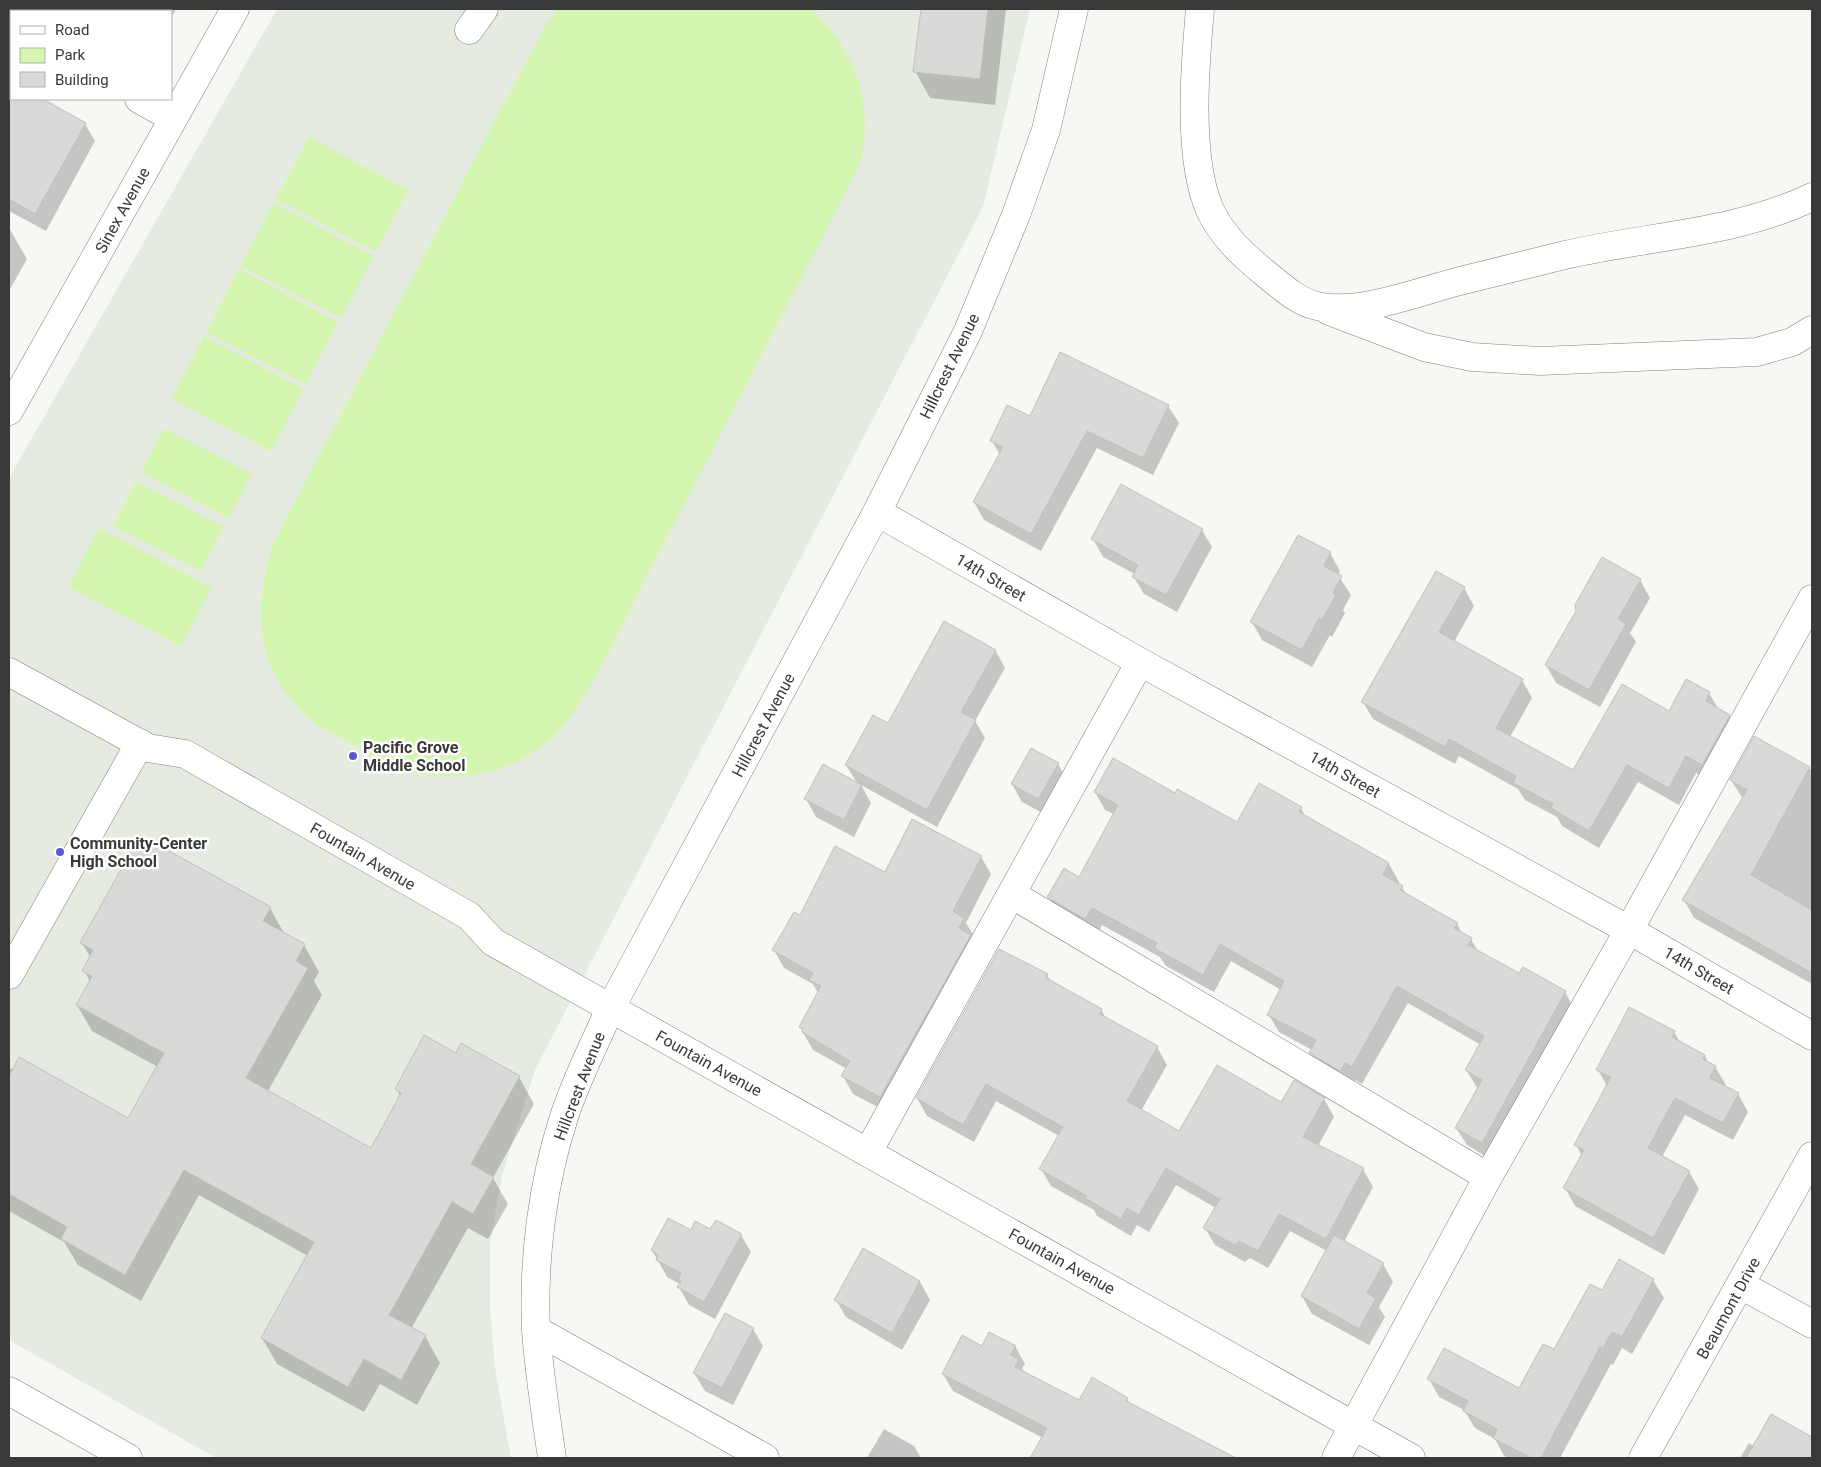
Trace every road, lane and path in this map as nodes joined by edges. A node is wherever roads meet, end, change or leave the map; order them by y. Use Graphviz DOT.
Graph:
graph roads {
  1 [pos="235,9"];
  2 [pos="1074,9"];
  3 [pos="1200,9"];
  4 [pos="141,100"];
  5 [pos="173,118"];
  6 [pos="1812,197"];
  7 [pos="1316,306"];
  8 [pos="1812,330"];
  9 [pos="9,411"];
  10 [pos="877,512"];
  11 [pos="1812,599"];
  12 [pos="1140,662"];
  13 [pos="9,672"];
  14 [pos="140,743"];
  15 [pos="1013,895"];
  16 [pos="1629,930"];
  17 [pos="9,975"];
  18 [pos="610,1010"];
  19 [pos="1812,1036"];
  20 [pos="868,1152"];
  21 [pos="1812,1156"];
  22 [pos="1488,1177"];
  23 [pos="1740,1285"];
  24 [pos="1812,1324"];
  25 [pos="536,1330"];
  26 [pos="9,1391"];
  27 [pos="1354,1427"];
  28 [pos="128,1458"];
  29 [pos="552,1458"];
  30 [pos="765,1458"];
  31 [pos="1336,1458"];
  32 [pos="1412,1458"];
  33 [pos="1643,1458"];
  1 -- 5 [label="street, Sinex Avenue"];
  2 -- 10 [label="street, Hillcrest Avenue"];
  3 -- 7 [label="street"];
  4 -- 5 [label="street"];
  5 -- 9 [label="street, Sinex Avenue"];
  6 -- 7 [label="street"];
  7 -- 8 [label="street"];
  10 -- 12 [label="street, 14th Street"];
  10 -- 18 [label="street, Hillcrest Avenue"];
  11 -- 16 [label="street"];
  12 -- 15 [label="street"];
  12 -- 16 [label="street, 14th Street"];
  13 -- 14 [label="street, Fountain Avenue"];
  14 -- 17 [label="street"];
  14 -- 18 [label="street, Fountain Avenue"];
  15 -- 20 [label="street"];
  15 -- 22 [label="street"];
  16 -- 19 [label="street, 14th Street"];
  16 -- 22 [label="street"];
  18 -- 20 [label="street, Fountain Avenue"];
  18 -- 25 [label="street, Hillcrest Avenue"];
  20 -- 27 [label="street, Fountain Avenue"];
  21 -- 23 [label="street, Beaumont Drive"];
  22 -- 27 [label="street"];
  23 -- 24 [label="street"];
  23 -- 33 [label="street, Beaumont Drive"];
  25 -- 29 [label="street, Hillcrest Avenue"];
  25 -- 30 [label="street"];
  26 -- 28 [label="street"];
  27 -- 31 [label="street"];
  27 -- 32 [label="street, Fountain Avenue"];
}
